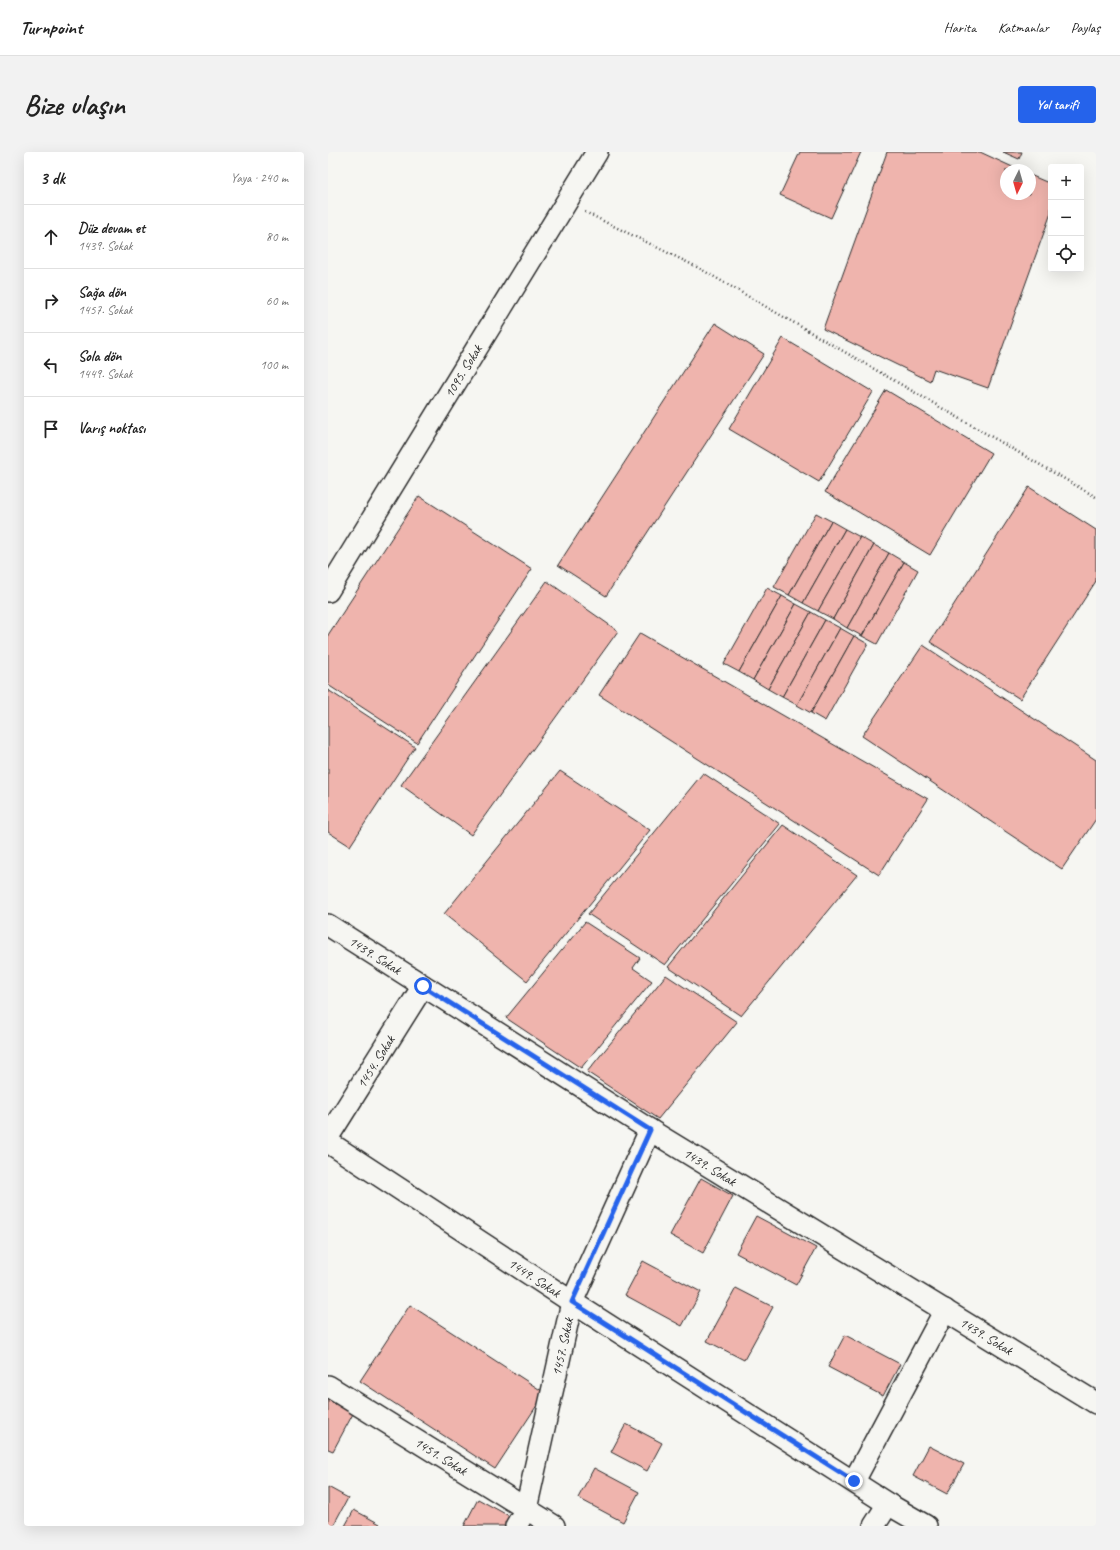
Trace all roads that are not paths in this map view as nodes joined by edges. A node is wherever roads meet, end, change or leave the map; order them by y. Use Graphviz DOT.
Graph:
graph roads {
  1 [pos="598,152"];
  2 [pos="328,591"];
  3 [pos="328,925"];
  4 [pos="423,986"];
  5 [pos="650,1130"];
  6 [pos="328,1137"];
  7 [pos="328,1142"];
  8 [pos="572,1302"];
  9 [pos="945,1310"];
  10 [pos="328,1386"];
  11 [pos="1096,1403"];
  12 [pos="854,1481"];
  13 [pos="888,1504"];
  14 [pos="521,1517"];
  15 [pos="554,1526"];
  16 [pos="874,1526"];
  17 [pos="926,1526"];
  1 -- 2 [label="street, 1095. Sokak"];
  3 -- 4 [label="street, 1439. Sokak"];
  4 -- 5 [label="street, 1439. Sokak"];
  4 -- 6 [label="street, 1454. Sokak"];
  5 -- 8 [label="street, 1457. Sokak"];
  5 -- 9 [label="street, 1439. Sokak"];
  7 -- 8 [label="street, 1449. Sokak"];
  8 -- 12 [label="street, 1449. Sokak"];
  8 -- 14 [label="street, 1457. Sokak"];
  9 -- 11 [label="street, 1439. Sokak"];
  9 -- 12 [label="street"];
  10 -- 14 [label="street, 1451. Sokak"];
  12 -- 13 [label="street, 1449. Sokak"];
  13 -- 16 [label="street"];
  13 -- 17 [label="street, 1449. Sokak"];
  14 -- 15 [label="street, 1451. Sokak"];
}
